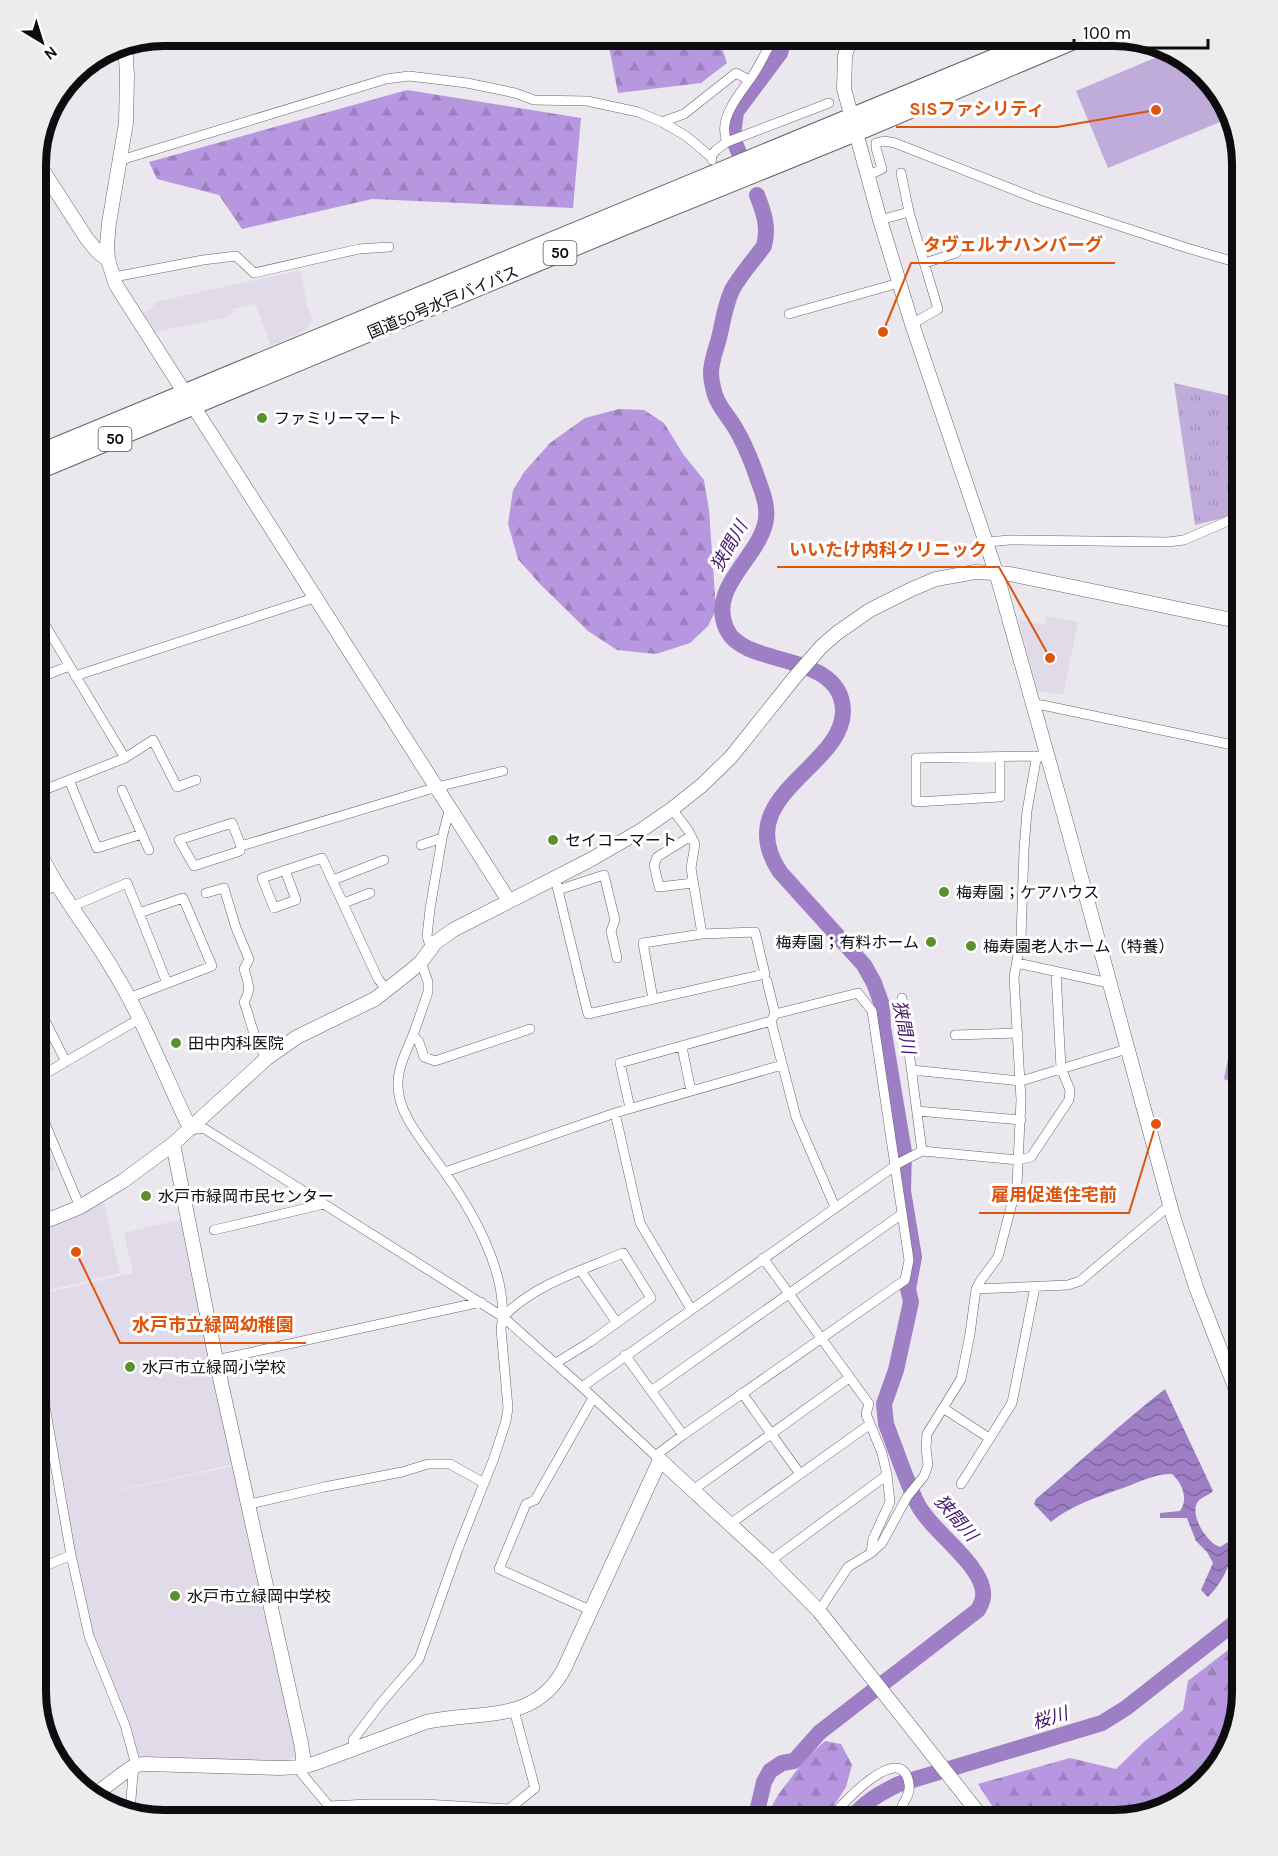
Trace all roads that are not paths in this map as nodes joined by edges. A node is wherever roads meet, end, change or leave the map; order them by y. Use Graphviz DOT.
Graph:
graph roads {
  1 [pos="769,46"];
  2 [pos="848,47"];
  3 [pos="1024,47"];
  4 [pos="1055,47"];
  5 [pos="126,54"];
  6 [pos="749,80"];
  7 [pos="829,103"];
  8 [pos="662,122"];
  9 [pos="854,124"];
  10 [pos="727,142"];
  11 [pos="121,160"];
  12 [pos="714,165"];
  13 [pos="901,173"];
  14 [pos="869,175"];
  15 [pos="47,177"];
  16 [pos="909,212"];
  17 [pos="880,220"];
  18 [pos="389,247"];
  19 [pos="956,254"];
  20 [pos="108,260"];
  21 [pos="1232,261"];
  22 [pos="925,263"];
  23 [pos="114,277"];
  24 [pos="899,283"];
  25 [pos="789,314"];
  26 [pos="912,324"];
  27 [pos="189,400"];
  28 [pos="47,451"];
  29 [pos="47,466"];
  30 [pos="1232,519"];
  31 [pos="986,542"];
  32 [pos="996,572"];
  33 [pos="317,597"];
  34 [pos="1232,620"];
  35 [pos="47,628"];
  36 [pos="69,666"];
  37 [pos="47,675"];
  38 [pos="75,676"];
  39 [pos="1033,704"];
  40 [pos="1232,745"];
  41 [pos="1043,754"];
  42 [pos="1000,757"];
  43 [pos="125,758"];
  44 [pos="503,771"];
  45 [pos="69,780"];
  46 [pos="196,780"];
  47 [pos="437,787"];
  48 [pos="47,789"];
  49 [pos="122,790"];
  50 [pos="450,807"];
  51 [pos="672,809"];
  52 [pos="142,834"];
  53 [pos="692,836"];
  54 [pos="442,838"];
  55 [pos="421,845"];
  56 [pos="241,846"];
  57 [pos="149,850"];
  58 [pos="384,860"];
  59 [pos="47,866"];
  60 [pos="285,870"];
  61 [pos="333,880"];
  62 [pos="693,883"];
  63 [pos="557,884"];
  64 [pos="56,885"];
  65 [pos="47,890"];
  66 [pos="206,893"];
  67 [pos="370,893"];
  68 [pos="509,901"];
  69 [pos="344,903"];
  70 [pos="71,907"];
  71 [pos="139,913"];
  72 [pos="702,934"];
  73 [pos="431,949"];
  74 [pos="617,958"];
  75 [pos="420,962"];
  76 [pos="1017,963"];
  77 [pos="1056,972"];
  78 [pos="767,981"];
  79 [pos="167,983"];
  80 [pos="1109,983"];
  81 [pos="387,990"];
  82 [pos="129,998"];
  83 [pos="902,998"];
  84 [pos="653,999"];
  85 [pos="773,1017"];
  86 [pos="138,1019"];
  87 [pos="46,1024"];
  88 [pos="530,1029"];
  89 [pos="1018,1033"];
  90 [pos="413,1035"];
  91 [pos="955,1035"];
  92 [pos="682,1047"];
  93 [pos="1127,1049"];
  94 [pos="267,1058"];
  95 [pos="66,1062"];
  96 [pos="782,1065"];
  97 [pos="1061,1068"];
  98 [pos="912,1070"];
  99 [pos="46,1073"];
  100 [pos="1021,1081"];
  101 [pos="691,1090"];
  102 [pos="630,1108"];
  103 [pos="917,1112"];
  104 [pos="615,1113"];
  105 [pos="1021,1120"];
  106 [pos="46,1127"];
  107 [pos="192,1128"];
  108 [pos="173,1144"];
  109 [pos="918,1153"];
  110 [pos="1018,1160"];
  111 [pos="896,1164"];
  112 [pos="445,1172"];
  113 [pos="324,1204"];
  114 [pos="1170,1205"];
  115 [pos="80,1207"];
  116 [pos="835,1207"];
  117 [pos="902,1214"];
  118 [pos="46,1222"];
  119 [pos="214,1230"];
  120 [pos="764,1258"];
  121 [pos="580,1271"];
  122 [pos="1035,1287"];
  123 [pos="976,1288"];
  124 [pos="789,1294"];
  125 [pos="481,1302"];
  126 [pos="691,1309"];
  127 [pos="503,1317"];
  128 [pos="617,1323"];
  129 [pos="821,1338"];
  130 [pos="625,1355"];
  131 [pos="216,1360"];
  132 [pos="556,1364"];
  133 [pos="849,1378"];
  134 [pos="1232,1380"];
  135 [pos="582,1387"];
  136 [pos="651,1391"];
  137 [pos="742,1393"];
  138 [pos="593,1398"];
  139 [pos="943,1408"];
  140 [pos="869,1425"];
  141 [pos="46,1428"];
  142 [pos="772,1434"];
  143 [pos="682,1435"];
  144 [pos="989,1438"];
  145 [pos="660,1460"];
  146 [pos="800,1474"];
  147 [pos="887,1475"];
  148 [pos="484,1483"];
  149 [pos="961,1484"];
  150 [pos="693,1490"];
  151 [pos="250,1504"];
  152 [pos="730,1524"];
  153 [pos="871,1553"];
  154 [pos="71,1555"];
  155 [pos="770,1561"];
  156 [pos="46,1566"];
  157 [pos="590,1610"];
  158 [pos="819,1611"];
  159 [pos="514,1710"];
  160 [pos="355,1748"];
  161 [pos="136,1765"];
  162 [pos="302,1767"];
  163 [pos="101,1790"];
  164 [pos="131,1804"];
  165 [pos="369,1804"];
  166 [pos="329,1806"];
  167 [pos="328,1809"];
  168 [pos="370,1809"];
  169 [pos="838,1810"];
  170 [pos="901,1810"];
  171 [pos="976,1810"];
  1 -- 6 [label="street"];
  2 -- 9 [label="street"];
  3 -- 9 [label="highway, 国道50号水戸バイパス / 50"];
  4 -- 9 [label="highway, 国道50号水戸バイパス / 50"];
  5 -- 11 [label="street"];
  6 -- 8 [label="street"];
  6 -- 10 [label="street"];
  7 -- 10 [label="street"];
  8 -- 11 [label="street"];
  8 -- 12 [label="street"];
  9 -- 12 [label="highway, 国道50号水戸バイパス / 50"];
  9 -- 14 [label="street"];
  9 -- 27 [label="highway, 国道50号水戸バイパス / 50"];
  10 -- 12 [label="street"];
  11 -- 20 [label="street"];
  12 -- 27 [label="highway, 国道50号水戸バイパス / 50"];
  13 -- 16 [label="street"];
  14 -- 17 [label="street"];
  14 -- 21 [label="street"];
  15 -- 20 [label="street"];
  16 -- 17 [label="street"];
  16 -- 22 [label="street"];
  17 -- 24 [label="street"];
  18 -- 23 [label="street"];
  19 -- 22 [label="street"];
  20 -- 23 [label="street"];
  22 -- 26 [label="street"];
  23 -- 27 [label="street"];
  24 -- 25 [label="street"];
  24 -- 26 [label="street"];
  26 -- 31 [label="street"];
  27 -- 28 [label="highway, 国道50号水戸バイパス / 50"];
  27 -- 29 [label="highway, 国道50号水戸バイパス / 50"];
  27 -- 33 [label="street"];
  30 -- 31 [label="street"];
  31 -- 32 [label="street"];
  32 -- 34 [label="street"];
  32 -- 39 [label="street"];
  32 -- 51 [label="street"];
  33 -- 38 [label="street"];
  33 -- 47 [label="street"];
  35 -- 36 [label="street"];
  36 -- 37 [label="street"];
  36 -- 38 [label="street"];
  38 -- 43 [label="street"];
  39 -- 40 [label="street"];
  39 -- 41 [label="street"];
  41 -- 42 [label="street"];
  41 -- 76 [label="street"];
  41 -- 80 [label="street"];
  42 -- 42 [label="street"];
  43 -- 45 [label="street"];
  43 -- 46 [label="street"];
  44 -- 47 [label="street"];
  45 -- 48 [label="street"];
  45 -- 52 [label="street"];
  47 -- 50 [label="street"];
  47 -- 56 [label="street"];
  49 -- 52 [label="street"];
  50 -- 54 [label="street"];
  50 -- 68 [label="street"];
  51 -- 53 [label="street"];
  51 -- 63 [label="street"];
  52 -- 57 [label="street"];
  53 -- 62 [label="street"];
  53 -- 62 [label="street"];
  54 -- 55 [label="street"];
  54 -- 73 [label="street"];
  56 -- 56 [label="street"];
  58 -- 61 [label="street"];
  59 -- 64 [label="street"];
  60 -- 61 [label="street"];
  61 -- 69 [label="street"];
  62 -- 72 [label="street"];
  63 -- 68 [label="street"];
  63 -- 74 [label="street"];
  63 -- 84 [label="street"];
  64 -- 65 [label="street"];
  64 -- 70 [label="street"];
  66 -- 94 [label="street"];
  67 -- 69 [label="street"];
  68 -- 73 [label="street"];
  69 -- 81 [label="street"];
  70 -- 71 [label="street"];
  70 -- 82 [label="street"];
  71 -- 79 [label="street"];
  71 -- 79 [label="street"];
  72 -- 84 [label="street"];
  72 -- 84 [label="street"];
  73 -- 75 [label="street"];
  75 -- 81 [label="street"];
  75 -- 90 [label="street"];
  76 -- 77 [label="street"];
  76 -- 89 [label="street"];
  77 -- 80 [label="street"];
  77 -- 97 [label="street"];
  78 -- 85 [label="street"];
  79 -- 82 [label="street"];
  80 -- 93 [label="street"];
  81 -- 94 [label="street"];
  82 -- 86 [label="street"];
  83 -- 98 [label="street"];
  85 -- 92 [label="street"];
  85 -- 96 [label="street"];
  85 -- 111 [label="street"];
  86 -- 95 [label="street"];
  86 -- 107 [label="street"];
  87 -- 95 [label="street"];
  88 -- 90 [label="street"];
  89 -- 91 [label="street"];
  89 -- 100 [label="street"];
  90 -- 112 [label="street"];
  92 -- 101 [label="street"];
  92 -- 102 [label="street"];
  93 -- 97 [label="street"];
  93 -- 114 [label="street"];
  94 -- 107 [label="street"];
  95 -- 99 [label="street"];
  96 -- 101 [label="street"];
  96 -- 116 [label="street"];
  97 -- 100 [label="street"];
  97 -- 110 [label="street"];
  98 -- 100 [label="street"];
  98 -- 103 [label="street"];
  100 -- 105 [label="street"];
  101 -- 102 [label="street"];
  102 -- 104 [label="street"];
  103 -- 105 [label="street"];
  103 -- 109 [label="street"];
  104 -- 112 [label="street"];
  104 -- 126 [label="street"];
  105 -- 110 [label="street"];
  106 -- 115 [label="street"];
  107 -- 108 [label="street"];
  107 -- 113 [label="street"];
  108 -- 115 [label="street"];
  108 -- 131 [label="street"];
  109 -- 110 [label="street"];
  109 -- 111 [label="street"];
  110 -- 123 [label="street"];
  111 -- 116 [label="street"];
  111 -- 117 [label="street"];
  112 -- 127 [label="street"];
  113 -- 119 [label="street"];
  113 -- 125 [label="street"];
  114 -- 122 [label="street"];
  114 -- 134 [label="street"];
  115 -- 118 [label="street"];
  116 -- 120 [label="street"];
  117 -- 124 [label="street"];
  117 -- 129 [label="street"];
  120 -- 124 [label="street"];
  120 -- 126 [label="street"];
  121 -- 127 [label="street"];
  121 -- 128 [label="street"];
  121 -- 128 [label="street"];
  122 -- 123 [label="street"];
  122 -- 144 [label="street"];
  123 -- 139 [label="street"];
  124 -- 129 [label="street"];
  124 -- 136 [label="street"];
  125 -- 127 [label="street"];
  125 -- 131 [label="street"];
  126 -- 130 [label="street"];
  127 -- 132 [label="street"];
  127 -- 148 [label="street"];
  128 -- 132 [label="street"];
  129 -- 133 [label="street"];
  129 -- 137 [label="street"];
  130 -- 135 [label="street"];
  130 -- 136 [label="street"];
  131 -- 151 [label="street"];
  132 -- 135 [label="street"];
  133 -- 140 [label="street"];
  133 -- 142 [label="street"];
  135 -- 138 [label="street"];
  136 -- 143 [label="street"];
  137 -- 142 [label="street"];
  137 -- 143 [label="street"];
  138 -- 145 [label="street"];
  138 -- 157 [label="street"];
  139 -- 144 [label="street"];
  139 -- 153 [label="street"];
  140 -- 146 [label="street"];
  140 -- 147 [label="street"];
  141 -- 154 [label="street"];
  142 -- 146 [label="street"];
  142 -- 150 [label="street"];
  143 -- 145 [label="street"];
  144 -- 149 [label="street"];
  145 -- 150 [label="street"];
  145 -- 157 [label="street"];
  146 -- 152 [label="street"];
  147 -- 153 [label="street"];
  147 -- 155 [label="street"];
  148 -- 151 [label="street"];
  148 -- 160 [label="street"];
  150 -- 152 [label="street"];
  151 -- 162 [label="street"];
  152 -- 155 [label="street"];
  153 -- 158 [label="street"];
  154 -- 156 [label="street"];
  154 -- 161 [label="street"];
  155 -- 158 [label="street"];
  157 -- 159 [label="street"];
  158 -- 171 [label="street"];
  159 -- 160 [label="street"];
  159 -- 165 [label="street"];
  160 -- 162 [label="street"];
  161 -- 162 [label="street"];
  161 -- 163 [label="street"];
  161 -- 164 [label="street"];
  162 -- 166 [label="street"];
  165 -- 166 [label="street"];
  165 -- 168 [label="street"];
  166 -- 167 [label="street"];
  169 -- 170 [label="street"];
}
